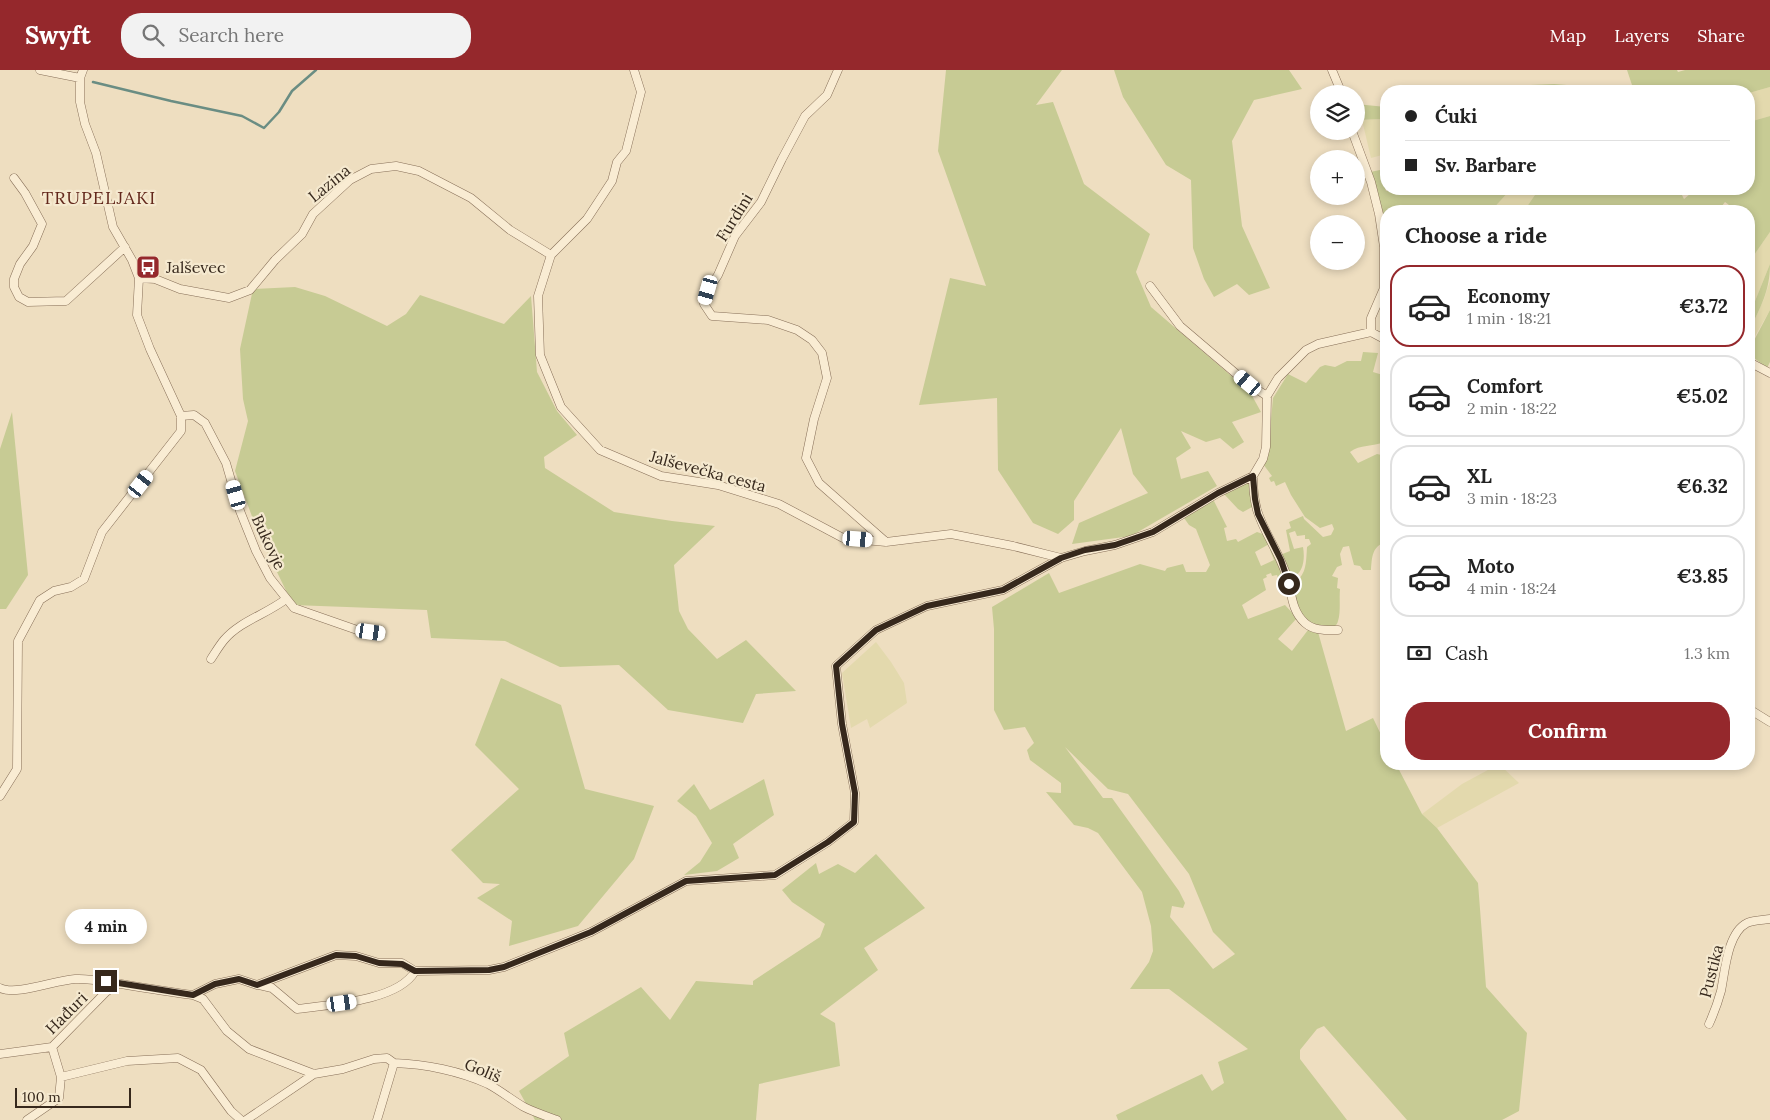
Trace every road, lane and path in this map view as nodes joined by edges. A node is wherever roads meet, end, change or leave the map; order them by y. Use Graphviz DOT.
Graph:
graph roads {
  1 [pos="40,70"];
  2 [pos="634,70"];
  3 [pos="838,70"];
  4 [pos="1332,70"];
  5 [pos="82,74"];
  6 [pos="1338,85"];
  7 [pos="1355,140"];
  8 [pos="14,178"];
  9 [pos="1380,214"];
  10 [pos="124,247"];
  11 [pos="551,255"];
  12 [pos="139,278"];
  13 [pos="1150,286"];
  14 [pos="1380,297"];
  15 [pos="1371,332"];
  16 [pos="1380,337"];
  17 [pos="1755,365"];
  18 [pos="1770,373"];
  19 [pos="1267,396"];
  20 [pos="181,416"];
  21 [pos="1253,476"];
  22 [pos="886,542"];
  23 [pos="1061,558"];
  24 [pos="286,600"];
  25 [pos="1338,630"];
  26 [pos="381,634"];
  27 [pos="211,660"];
  28 [pos="1755,713"];
  29 [pos="1770,722"];
  30 [pos="0,796"];
  31 [pos="1770,919"];
  32 [pos="415,971"];
  33 [pos="118,984"];
  34 [pos="257,985"];
  35 [pos="0,988"];
  36 [pos="193,995"];
  37 [pos="1710,1024"];
  38 [pos="52,1048"];
  39 [pos="0,1054"];
  40 [pos="394,1063"];
  41 [pos="314,1074"];
  42 [pos="61,1077"];
  43 [pos="27,1120"];
  44 [pos="241,1120"];
  45 [pos="246,1120"];
  46 [pos="377,1120"];
  47 [pos="557,1120"];
  1 -- 5 [label="street"];
  2 -- 11 [label="street, Jalševečka cesta"];
  3 -- 22 [label="street, Furdini"];
  4 -- 6 [label="street"];
  5 -- 10 [label="street"];
  7 -- 9 [label="street"];
  8 -- 10 [label="street"];
  10 -- 12 [label="street"];
  11 -- 12 [label="street, Lazina"];
  11 -- 22 [label="street, Jalševečka cesta"];
  12 -- 20 [label="street"];
  13 -- 19 [label="street"];
  14 -- 15 [label="street"];
  15 -- 16 [label="street"];
  15 -- 19 [label="street"];
  17 -- 18 [label="street"];
  19 -- 21 [label="street"];
  20 -- 24 [label="street, Bukovje"];
  20 -- 30 [label="street"];
  21 -- 23 [label="street"];
  21 -- 25 [label="street"];
  22 -- 23 [label="street, Jalševečka cesta"];
  23 -- 32 [label="street"];
  24 -- 26 [label="street, Bukovje"];
  24 -- 27 [label="street"];
  28 -- 29 [label="street"];
  31 -- 37 [label="street, Pustika"];
  32 -- 34 [label="street"];
  32 -- 34 [label="street"];
  33 -- 35 [label="street"];
  33 -- 36 [label="street"];
  33 -- 38 [label="street, Hađuri"];
  34 -- 36 [label="street"];
  36 -- 41 [label="street"];
  38 -- 39 [label="street, Hađuri"];
  38 -- 42 [label="street"];
  40 -- 41 [label="street, Goliš"];
  40 -- 46 [label="street"];
  40 -- 47 [label="street, Goliš"];
  41 -- 45 [label="street"];
  42 -- 43 [label="street"];
  42 -- 44 [label="street"];
}
